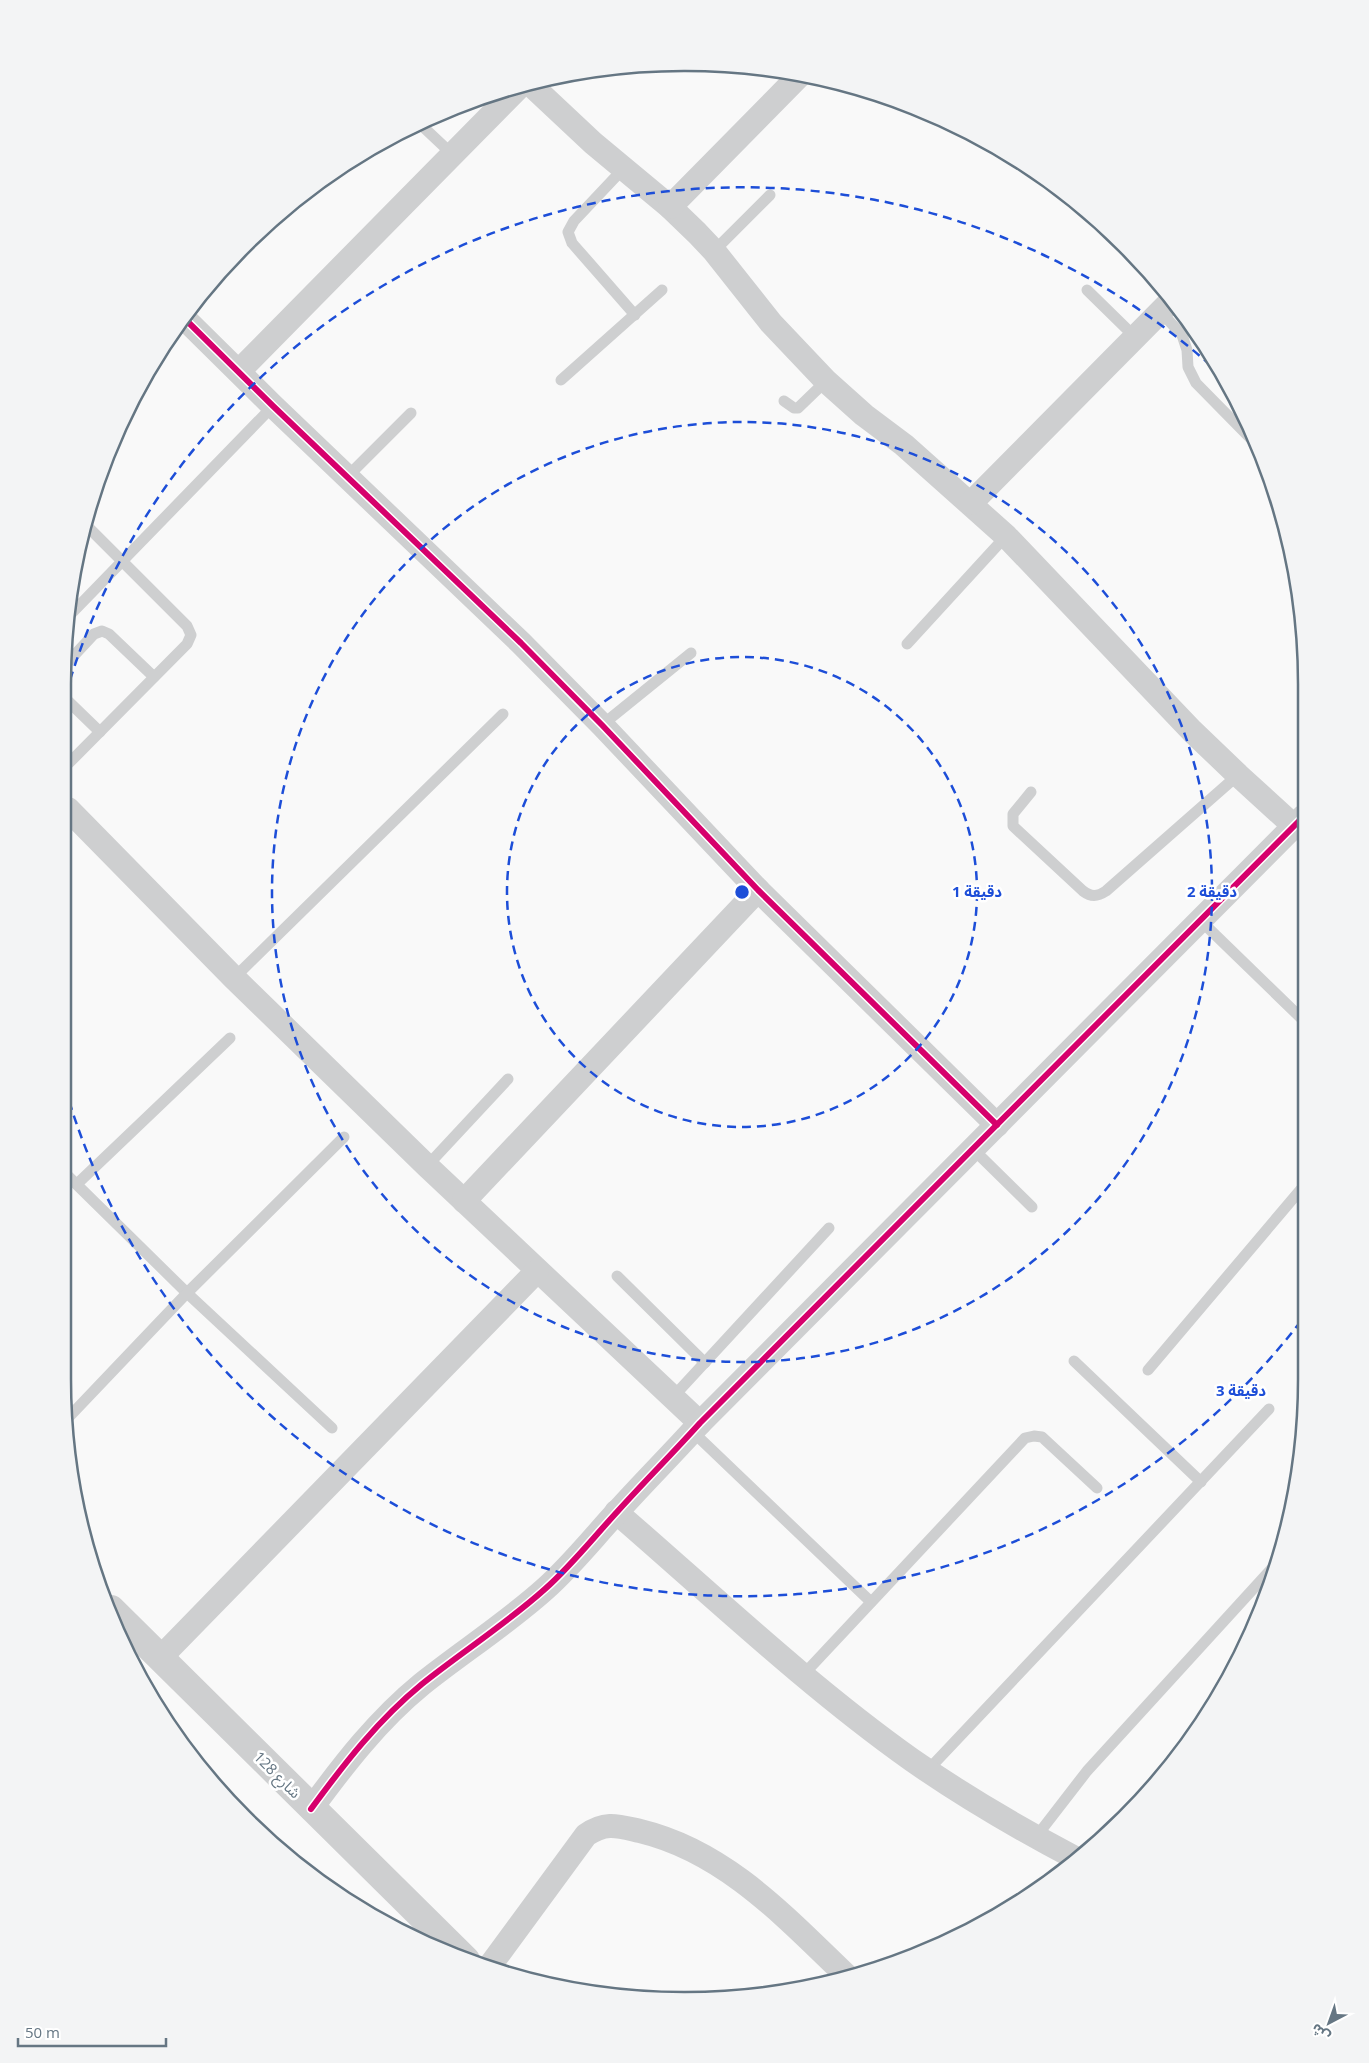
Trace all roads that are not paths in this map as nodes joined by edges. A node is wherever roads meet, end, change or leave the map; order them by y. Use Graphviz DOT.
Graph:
graph roads {
  1 [pos="794,81"];
  2 [pos="536,90"];
  3 [pos="509,97"];
  4 [pos="425,129"];
  5 [pos="453,155"];
  6 [pos="623,169"];
  7 [pos="770,194"];
  8 [pos="670,207"];
  9 [pos="714,251"];
  10 [pos="662,290"];
  11 [pos="1088,290"];
  12 [pos="1166,306"];
  13 [pos="635,315"];
  14 [pos="189,323"];
  15 [pos="1135,337"];
  16 [pos="239,371"];
  17 [pos="561,380"];
  18 [pos="826,381"];
  19 [pos="784,401"];
  20 [pos="273,406"];
  21 [pos="411,413"];
  22 [pos="1242,430"];
  23 [pos="347,477"];
  24 [pos="971,503"];
  25 [pos="91,530"];
  26 [pos="1006,536"];
  27 [pos="122,562"];
  28 [pos="76,609"];
  29 [pos="908,644"];
  30 [pos="691,653"];
  31 [pos="72,657"];
  32 [pos="154,677"];
  33 [pos="71,704"];
  34 [pos="503,714"];
  35 [pos="602,725"];
  36 [pos="100,732"];
  37 [pos="71,761"];
  38 [pos="1238,776"];
  39 [pos="1031,792"];
  40 [pos="71,812"];
  41 [pos="1298,820"];
  42 [pos="1298,822"];
  43 [pos="758,890"];
  44 [pos="1200,920"];
  45 [pos="234,978"];
  46 [pos="1298,1015"];
  47 [pos="230,1038"];
  48 [pos="508,1079"];
  49 [pos="997,1125"];
  50 [pos="344,1137"];
  51 [pos="973,1149"];
  52 [pos="427,1166"];
  53 [pos="71,1179"];
  54 [pos="77,1184"];
  55 [pos="1298,1193"];
  56 [pos="464,1201"];
  57 [pos="1032,1207"];
  58 [pos="829,1228"];
  59 [pos="537,1271"];
  60 [pos="617,1276"];
  61 [pos="188,1293"];
  62 [pos="705,1362"];
  63 [pos="1074,1362"];
  64 [pos="1148,1370"];
  65 [pos="673,1397"];
  66 [pos="1269,1409"];
  67 [pos="73,1413"];
  68 [pos="696,1427"];
  69 [pos="332,1428"];
  70 [pos="1201,1482"];
  71 [pos="1096,1488"];
  72 [pos="616,1512"];
  73 [pos="1265,1576"];
  74 [pos="871,1602"];
  75 [pos="121,1619"];
  76 [pos="161,1658"];
  77 [pos="804,1674"];
  78 [pos="928,1770"];
  79 [pos="311,1809"];
  80 [pos="1036,1838"];
  81 [pos="1070,1855"];
  82 [pos="451,1945"];
  83 [pos="494,1961"];
  84 [pos="842,1971"];
  1 -- 8 [label="street"];
  2 -- 6 [label="street"];
  3 -- 5 [label="street"];
  4 -- 5 [label="lane"];
  5 -- 16 [label="street"];
  6 -- 8 [label="street"];
  6 -- 13 [label="lane"];
  7 -- 9 [label="lane"];
  8 -- 9 [label="street"];
  9 -- 18 [label="street"];
  10 -- 13 [label="lane"];
  11 -- 15 [label="lane"];
  12 -- 15 [label="street"];
  12 -- 22 [label="lane"];
  13 -- 17 [label="lane"];
  14 -- 16 [label="street"];
  15 -- 24 [label="street"];
  16 -- 20 [label="street"];
  18 -- 19 [label="lane"];
  18 -- 24 [label="street"];
  20 -- 23 [label="street"];
  20 -- 27 [label="lane"];
  21 -- 23 [label="lane"];
  23 -- 35 [label="street"];
  24 -- 26 [label="street"];
  25 -- 27 [label="lane"];
  26 -- 29 [label="lane"];
  26 -- 38 [label="street"];
  27 -- 28 [label="lane"];
  27 -- 32 [label="lane"];
  30 -- 35 [label="lane"];
  31 -- 32 [label="lane"];
  32 -- 36 [label="lane"];
  33 -- 36 [label="lane"];
  34 -- 45 [label="lane"];
  35 -- 43 [label="street"];
  36 -- 37 [label="lane"];
  38 -- 39 [label="lane"];
  38 -- 41 [label="street"];
  40 -- 45 [label="street"];
  42 -- 44 [label="street"];
  43 -- 49 [label="street"];
  43 -- 56 [label="street"];
  44 -- 46 [label="lane"];
  44 -- 49 [label="street"];
  45 -- 52 [label="street"];
  47 -- 54 [label="lane"];
  48 -- 52 [label="lane"];
  49 -- 51 [label="street"];
  50 -- 61 [label="lane"];
  51 -- 57 [label="lane"];
  51 -- 68 [label="street"];
  52 -- 56 [label="street"];
  53 -- 54 [label="lane"];
  54 -- 61 [label="lane"];
  55 -- 64 [label="lane"];
  56 -- 59 [label="street"];
  58 -- 62 [label="lane"];
  59 -- 65 [label="street"];
  59 -- 76 [label="street"];
  60 -- 62 [label="lane"];
  61 -- 67 [label="lane"];
  61 -- 69 [label="lane"];
  62 -- 65 [label="lane"];
  63 -- 70 [label="lane"];
  65 -- 68 [label="street"];
  66 -- 70 [label="lane"];
  68 -- 72 [label="street"];
  68 -- 74 [label="lane"];
  70 -- 78 [label="lane"];
  71 -- 74 [label="lane"];
  72 -- 77 [label="street"];
  72 -- 79 [label="street"];
  73 -- 80 [label="lane"];
  74 -- 77 [label="lane"];
  75 -- 76 [label="street, شارع 128"];
  76 -- 79 [label="street, شارع 128"];
  77 -- 78 [label="street"];
  78 -- 80 [label="street"];
  79 -- 82 [label="street, شارع 128"];
  80 -- 81 [label="street"];
  83 -- 84 [label="street"];
}
